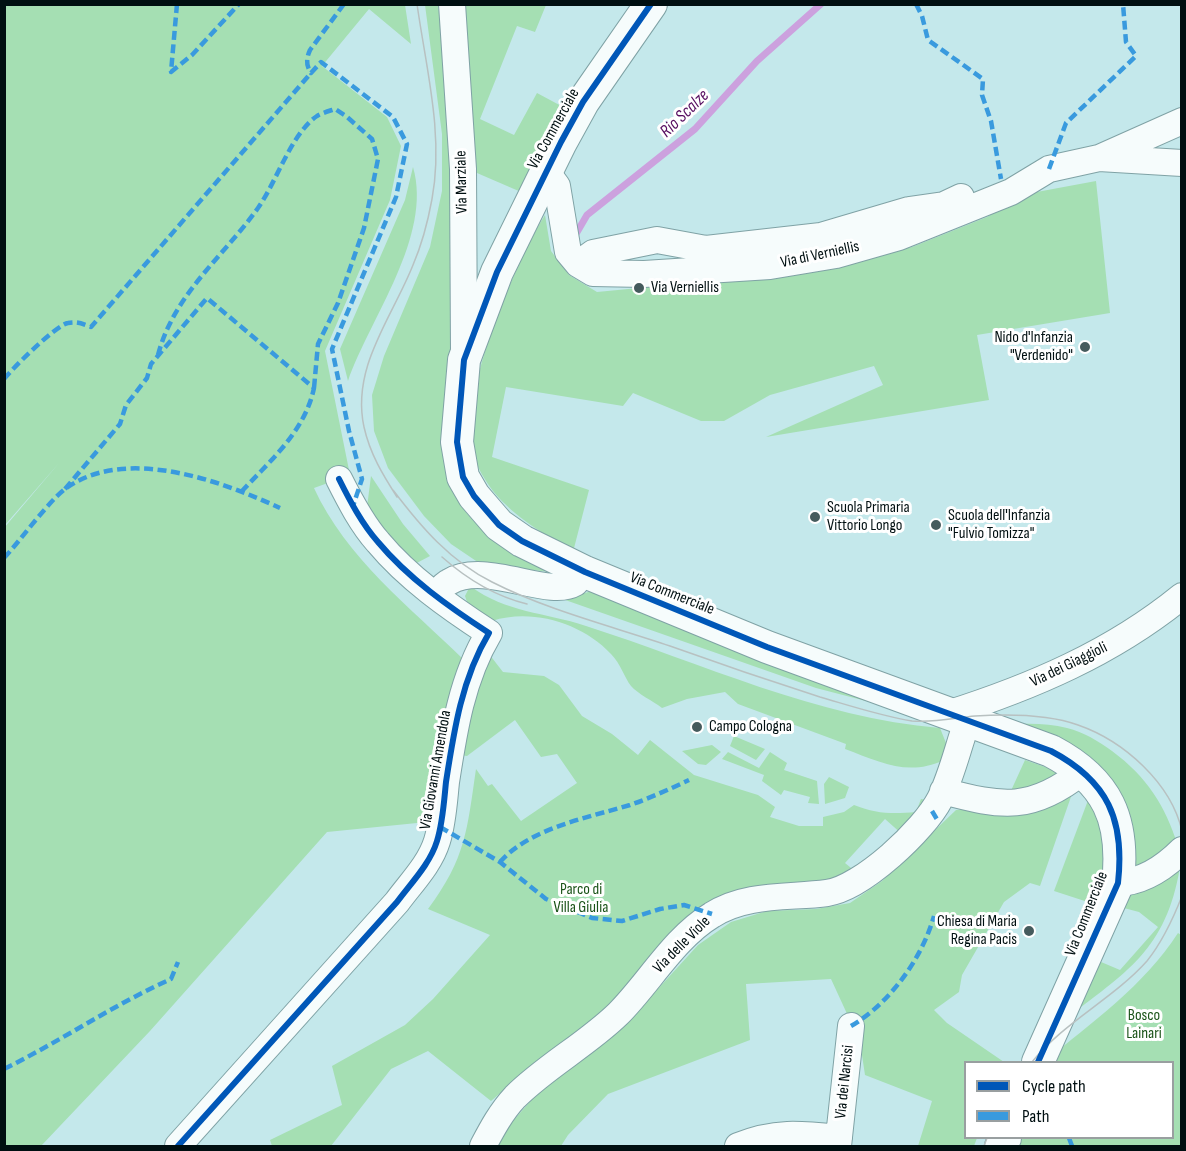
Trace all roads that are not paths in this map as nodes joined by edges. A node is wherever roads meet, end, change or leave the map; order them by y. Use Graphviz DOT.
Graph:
graph roads {
  1 [pos="452,4"];
  2 [pos="651,4"];
  3 [pos="1182,121"];
  4 [pos="1099,158"];
  5 [pos="1182,163"];
  6 [pos="546,171"];
  7 [pos="464,360"];
  8 [pos="339,479"];
  9 [pos="585,572"];
  10 [pos="436,595"];
  11 [pos="1182,596"];
  12 [pos="957,718"];
  13 [pos="1083,771"];
  14 [pos="943,791"];
  15 [pos="1182,850"];
  16 [pos="1118,883"];
  17 [pos="850,1026"];
  18 [pos="1038,1061"];
  19 [pos="838,1142"];
  20 [pos="745,1145"];
  21 [pos="178,1146"];
  22 [pos="483,1146"];
  1 -- 7 [label="street, Via Marziale"];
  2 -- 6 [label="main road, Via Commerciale"];
  3 -- 4 [label="street, Via di Verniellis"];
  4 -- 5 [label="street"];
  4 -- 6 [label="street, Via di Verniellis"];
  6 -- 7 [label="main road, Via Commerciale"];
  7 -- 9 [label="main road, Via Commerciale"];
  8 -- 10 [label="street, Via Giovanni Amendola"];
  9 -- 10 [label="street"];
  9 -- 12 [label="main road, Via Commerciale"];
  10 -- 21 [label="street, Via Giovanni Amendola"];
  11 -- 12 [label="street, Via dei Giaggioli"];
  12 -- 13 [label="main road, Via Commerciale"];
  12 -- 14 [label="street, Via delle Viole"];
  13 -- 14 [label="street"];
  13 -- 16 [label="main road, Via Commerciale"];
  14 -- 22 [label="street, Via delle Viole"];
  15 -- 16 [label="street"];
  16 -- 18 [label="main road, Via Commerciale"];
  17 -- 19 [label="street, Via dei Narcisi"];
  19 -- 20 [label="street, Via dei Narcisi"];
}
